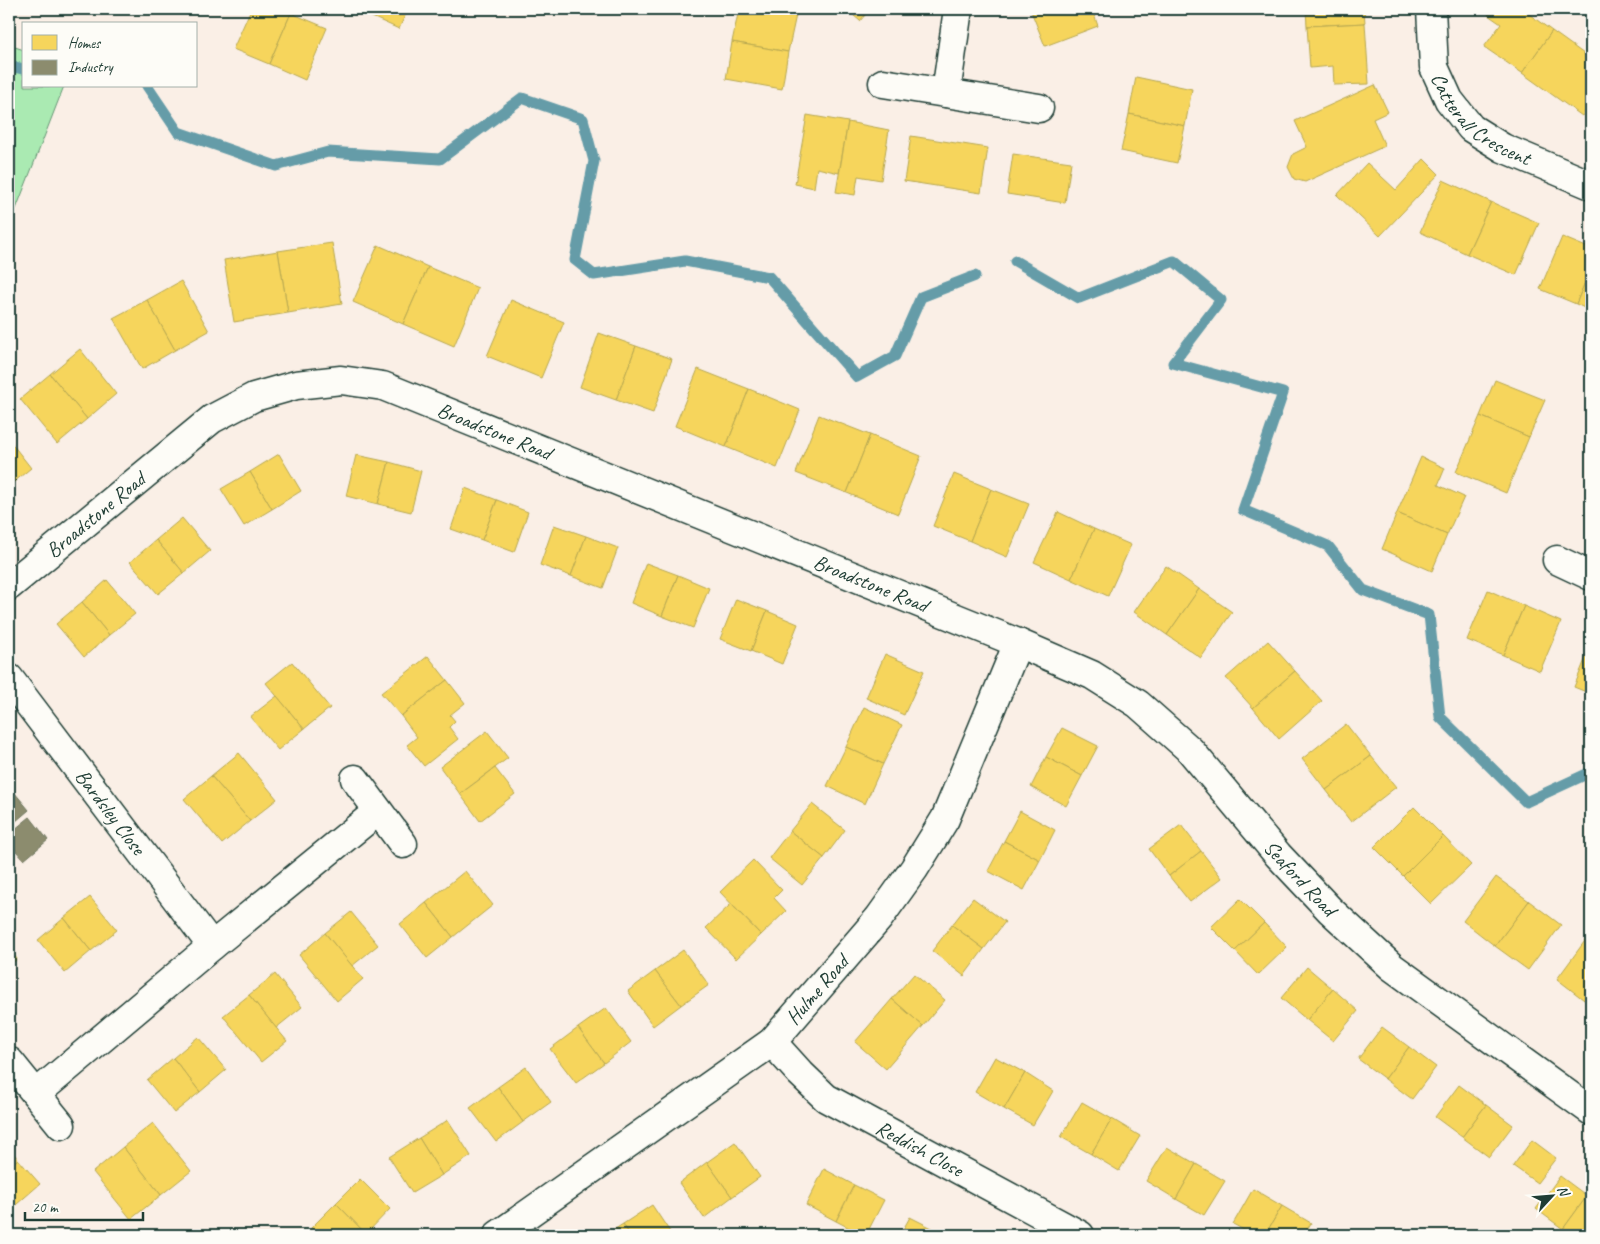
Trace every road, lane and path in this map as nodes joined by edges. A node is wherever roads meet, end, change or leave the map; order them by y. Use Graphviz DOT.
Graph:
graph roads {
  1 [pos="958,9"];
  2 [pos="1432,9"];
  3 [pos="883,83"];
  4 [pos="946,93"];
  5 [pos="1039,108"];
  6 [pos="1591,185"];
  7 [pos="1557,560"];
  8 [pos="1591,576"];
  9 [pos="9,586"];
  10 [pos="1018,643"];
  11 [pos="9,678"];
  12 [pos="355,779"];
  13 [pos="378,811"];
  14 [pos="403,844"];
  15 [pos="212,946"];
  16 [pos="772,1042"];
  17 [pos="10,1062"];
  18 [pos="36,1094"];
  19 [pos="1591,1112"];
  20 [pos="61,1124"];
  21 [pos="498,1235"];
  22 [pos="1080,1235"];
  1 -- 4 [label="street"];
  2 -- 6 [label="street, Catterall Crescent"];
  3 -- 4 [label="street"];
  4 -- 5 [label="street"];
  7 -- 8 [label="street"];
  9 -- 10 [label="street, Broadstone Road"];
  10 -- 16 [label="street, Hulme Road"];
  10 -- 19 [label="street, Seaford Road"];
  11 -- 15 [label="street, Bardsley Close"];
  12 -- 13 [label="street"];
  13 -- 14 [label="street"];
  13 -- 15 [label="street"];
  15 -- 18 [label="street"];
  16 -- 21 [label="street, Hulme Road"];
  16 -- 22 [label="street, Reddish Close"];
  17 -- 18 [label="street"];
  18 -- 20 [label="street"];
}
